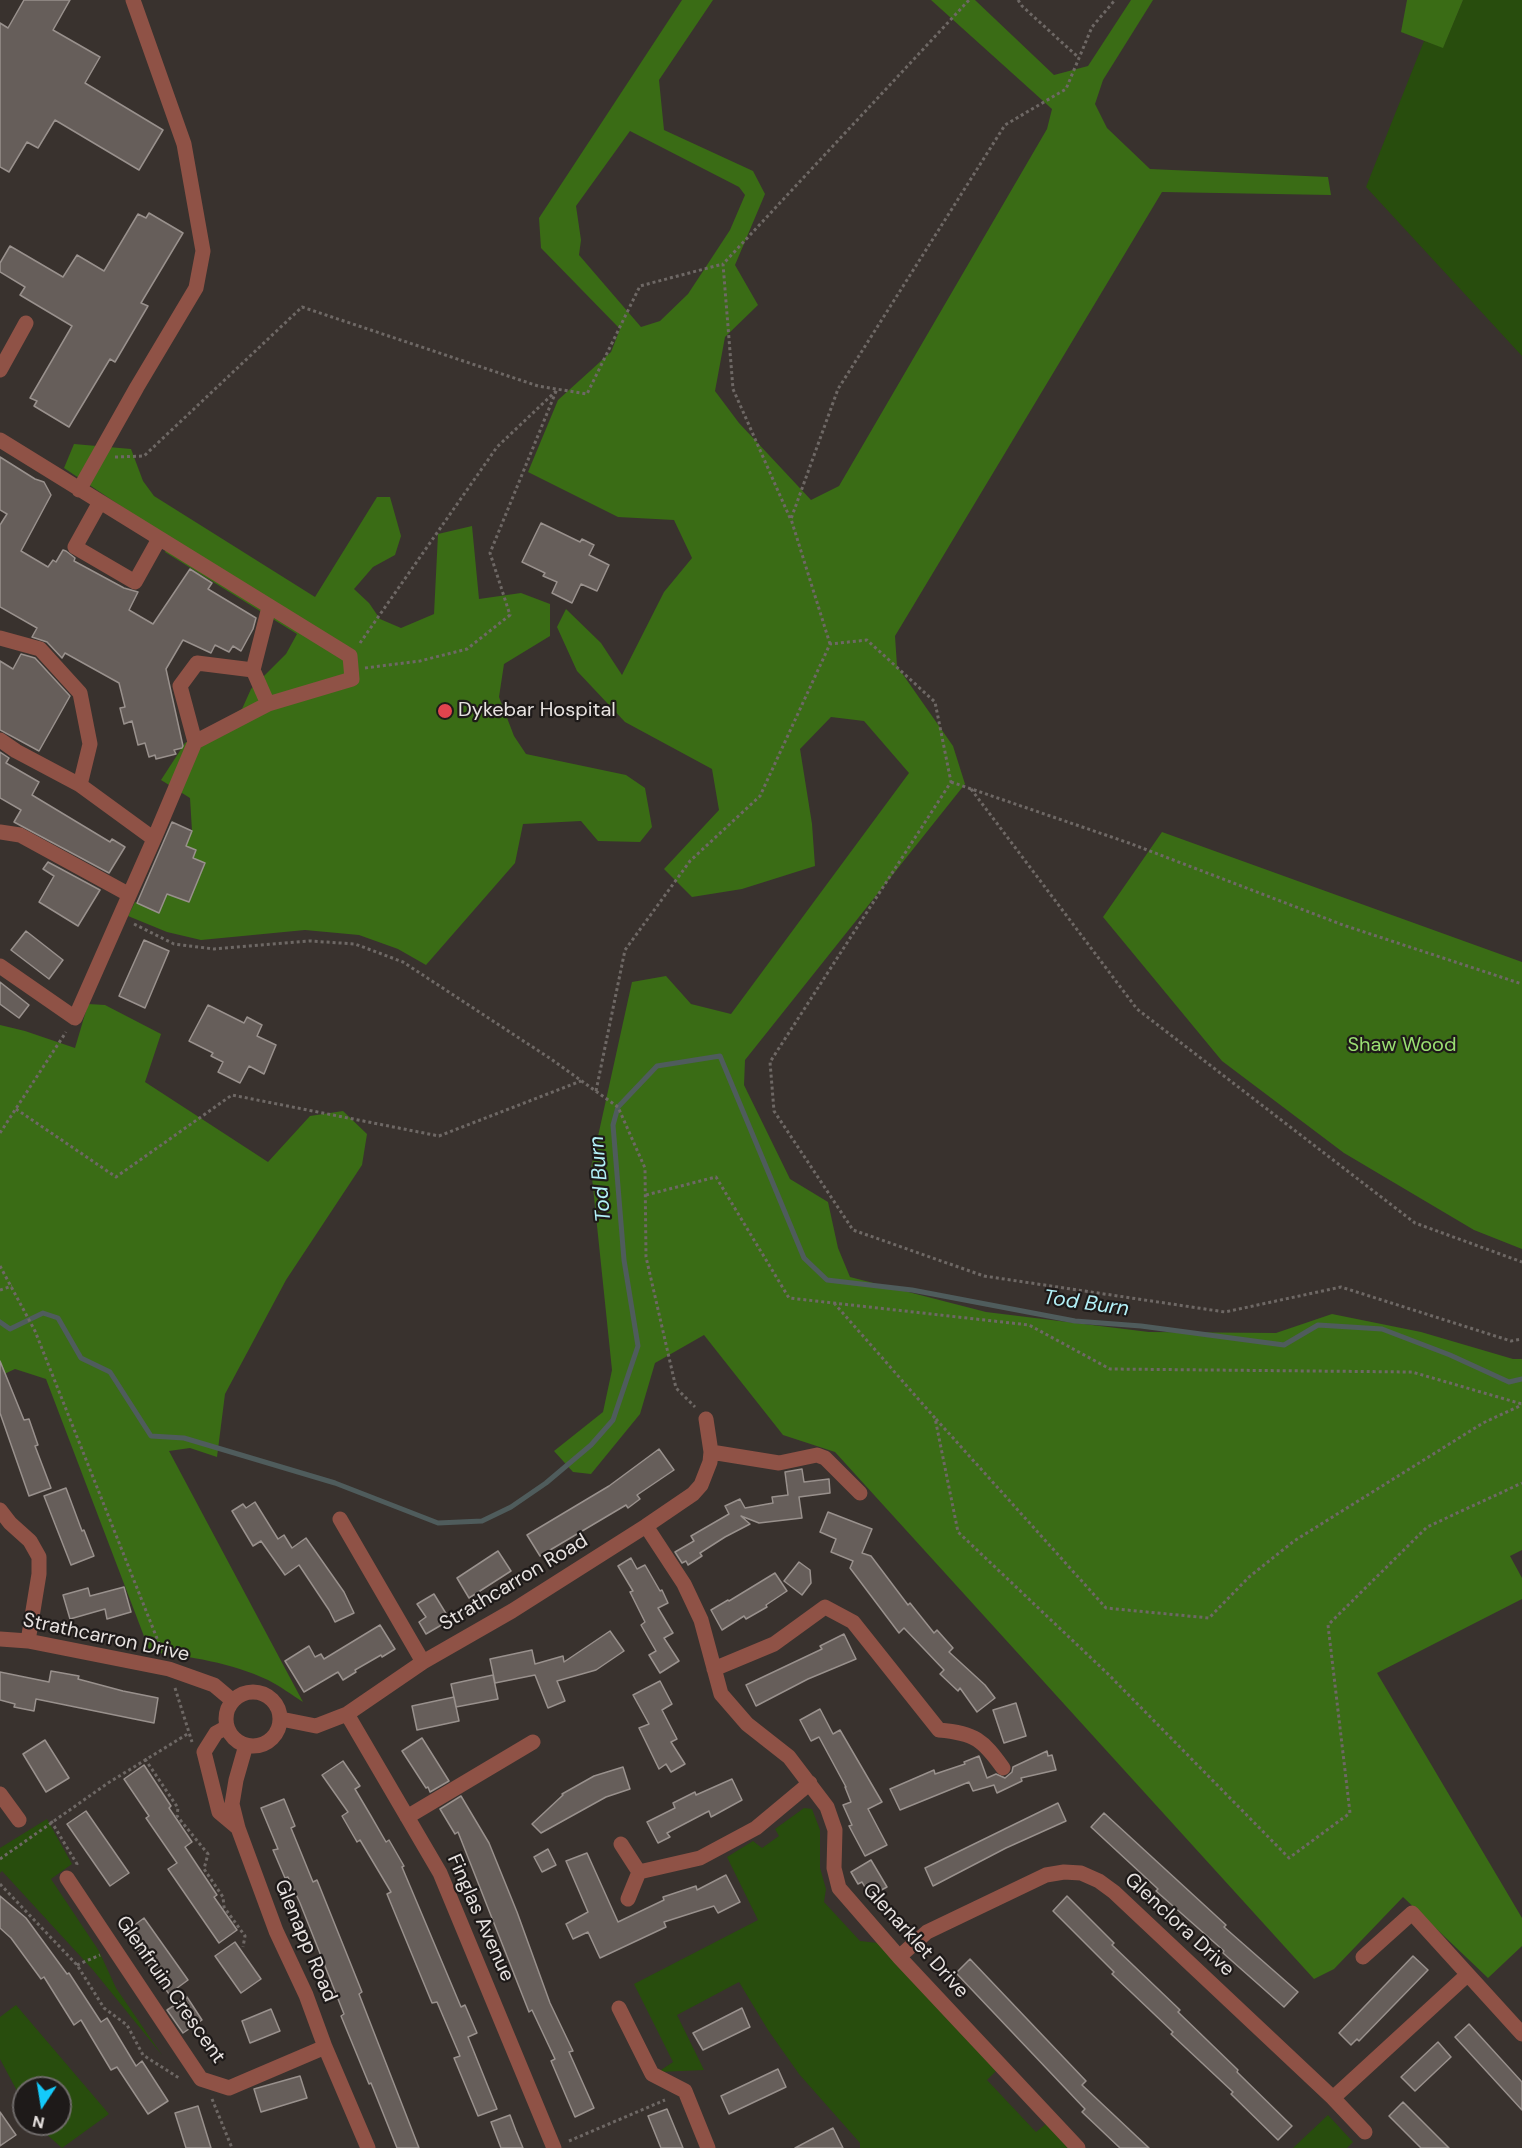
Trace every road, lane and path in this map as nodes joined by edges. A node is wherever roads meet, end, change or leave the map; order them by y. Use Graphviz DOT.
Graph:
graph roads {
  1 [pos="133,0"];
  2 [pos="969,0"];
  3 [pos="1018,0"];
  4 [pos="1114,0"];
  5 [pos="1079,58"];
  6 [pos="723,264"];
  7 [pos="26,323"];
  8 [pos="0,370"];
  9 [pos="557,389"];
  10 [pos="0,440"];
  11 [pos="97,458"];
  12 [pos="79,490"];
  13 [pos="100,502"];
  14 [pos="791,519"];
  15 [pos="159,539"];
  16 [pos="269,607"];
  17 [pos="0,638"];
  18 [pos="830,644"];
  19 [pos="351,663"];
  20 [pos="253,670"];
  21 [pos="268,704"];
  22 [pos="0,740"];
  23 [pos="195,742"];
  24 [pos="951,782"];
  25 [pos="80,785"];
  26 [pos="971,789"];
  27 [pos="0,832"];
  28 [pos="154,838"];
  29 [pos="128,894"];
  30 [pos="118,917"];
  31 [pos="0,966"];
  32 [pos="1522,984"];
  33 [pos="75,1018"];
  34 [pos="582,1081"];
  35 [pos="596,1091"];
  36 [pos="16,1109"];
  37 [pos="0,1133"];
  38 [pos="646,1195"];
  39 [pos="1522,1262"];
  40 [pos="0,1266"];
  41 [pos="12,1286"];
  42 [pos="0,1290"];
  43 [pos="834,1303"];
  44 [pos="1522,1339"];
  45 [pos="1522,1404"];
  46 [pos="935,1418"];
  47 [pos="706,1419"];
  48 [pos="711,1452"];
  49 [pos="1522,1483"];
  50 [pos="860,1493"];
  51 [pos="0,1510"];
  52 [pos="340,1519"];
  53 [pos="646,1526"];
  54 [pos="0,1639"];
  55 [pos="28,1641"];
  56 [pos="423,1662"];
  57 [pos="169,1669"];
  58 [pos="714,1669"];
  59 [pos="233,1701"];
  60 [pos="347,1714"];
  61 [pos="281,1719"];
  62 [pos="227,1726"];
  63 [pos="189,1733"];
  64 [pos="533,1742"];
  65 [pos="246,1745"];
  66 [pos="145,1759"];
  67 [pos="1004,1768"];
  68 [pos="810,1784"];
  69 [pos="0,1794"];
  70 [pos="407,1817"];
  71 [pos="19,1820"];
  72 [pos="51,1821"];
  73 [pos="238,1828"];
  74 [pos="621,1844"];
  75 [pos="0,1859"];
  76 [pos="639,1872"];
  77 [pos="67,1878"];
  78 [pos="0,1884"];
  79 [pos="628,1899"];
  80 [pos="243,1947"];
  81 [pos="113,1948"];
  82 [pos="898,1957"];
  83 [pos="1362,1957"];
  84 [pos="77,1965"];
  85 [pos="1467,1976"];
  86 [pos="619,2008"];
  87 [pos="1522,2034"];
  88 [pos="325,2047"];
  89 [pos="183,2080"];
  90 [pos="686,2091"];
  91 [pos="212,2098"];
  92 [pos="1333,2098"];
  93 [pos="1365,2132"];
  94 [pos="232,2148"];
  95 [pos="368,2148"];
  96 [pos="554,2148"];
  97 [pos="708,2148"];
  98 [pos="1078,2148"];
  1 -- 11 [label="street"];
  2 -- 6 [label="path"];
  3 -- 5 [label="path"];
  4 -- 5 [label="path"];
  5 -- 14 [label="path"];
  6 -- 9 [label="path"];
  6 -- 14 [label="path"];
  7 -- 8 [label="street"];
  9 -- 11 [label="path"];
  9 -- 19 [label="path"];
  9 -- 19 [label="path"];
  10 -- 12 [label="street"];
  11 -- 12 [label="street"];
  12 -- 13 [label="street"];
  13 -- 15 [label="street"];
  13 -- 15 [label="street"];
  14 -- 18 [label="path"];
  15 -- 16 [label="street"];
  16 -- 19 [label="street"];
  16 -- 20 [label="street"];
  17 -- 25 [label="street"];
  18 -- 24 [label="path"];
  18 -- 35 [label="path"];
  19 -- 21 [label="street"];
  20 -- 21 [label="street"];
  20 -- 23 [label="street"];
  21 -- 23 [label="street"];
  22 -- 25 [label="street"];
  23 -- 28 [label="street"];
  24 -- 26 [label="path"];
  24 -- 44 [label="path"];
  25 -- 28 [label="street"];
  26 -- 32 [label="path"];
  26 -- 39 [label="path"];
  27 -- 29 [label="street"];
  28 -- 29 [label="street"];
  29 -- 30 [label="street"];
  30 -- 33 [label="street"];
  30 -- 34 [label="path"];
  31 -- 33 [label="street"];
  33 -- 36 [label="path"];
  34 -- 35 [label="path"];
  34 -- 36 [label="path"];
  35 -- 38 [label="path"];
  36 -- 37 [label="path"];
  38 -- 43 [label="path"];
  38 -- 47 [label="path"];
  40 -- 41 [label="path"];
  41 -- 42 [label="path"];
  41 -- 57 [label="path"];
  43 -- 45 [label="path"];
  43 -- 46 [label="path"];
  45 -- 46 [label="path"];
  46 -- 49 [label="path"];
  47 -- 48 [label="street, Strathcarron Road"];
  48 -- 50 [label="street"];
  48 -- 53 [label="street, Strathcarron Road"];
  51 -- 55 [label="street"];
  52 -- 56 [label="street"];
  53 -- 56 [label="street, Strathcarron Road"];
  53 -- 58 [label="street, Glenarklet Drive"];
  54 -- 55 [label="street, Strathcarron Drive"];
  55 -- 57 [label="street, Strathcarron Drive"];
  56 -- 60 [label="street, Strathcarron Road"];
  57 -- 59 [label="street, Strathcarron Drive"];
  58 -- 67 [label="street"];
  58 -- 68 [label="street, Glenarklet Drive"];
  59 -- 61 [label="street"];
  59 -- 62 [label="street"];
  60 -- 61 [label="street, Strathcarron Road"];
  60 -- 70 [label="street, Finglas Avenue"];
  61 -- 65 [label="street"];
  62 -- 65 [label="street"];
  62 -- 73 [label="street"];
  63 -- 66 [label="path"];
  64 -- 70 [label="street"];
  65 -- 73 [label="street, Glenapp Road"];
  66 -- 72 [label="path"];
  66 -- 80 [label="path"];
  68 -- 76 [label="street"];
  68 -- 82 [label="street, Glenarklet Drive"];
  69 -- 71 [label="street"];
  70 -- 96 [label="street, Finglas Avenue"];
  72 -- 75 [label="path"];
  72 -- 77 [label="path"];
  73 -- 88 [label="street, Glenapp Road"];
  74 -- 76 [label="street"];
  76 -- 79 [label="street"];
  77 -- 81 [label="street, Glenfruin Crescent"];
  78 -- 84 [label="path"];
  81 -- 84 [label="path"];
  81 -- 88 [label="street, Glenfruin Crescent"];
  82 -- 92 [label="street, Glenclora Drive"];
  82 -- 98 [label="street, Glenarklet Drive"];
  83 -- 85 [label="street"];
  84 -- 89 [label="path"];
  85 -- 87 [label="street"];
  85 -- 92 [label="street"];
  86 -- 90 [label="street"];
  88 -- 95 [label="street, Glenapp Road"];
  90 -- 96 [label="path"];
  90 -- 97 [label="street"];
  91 -- 94 [label="path"];
  92 -- 93 [label="street, Glenclora Drive"];
}
